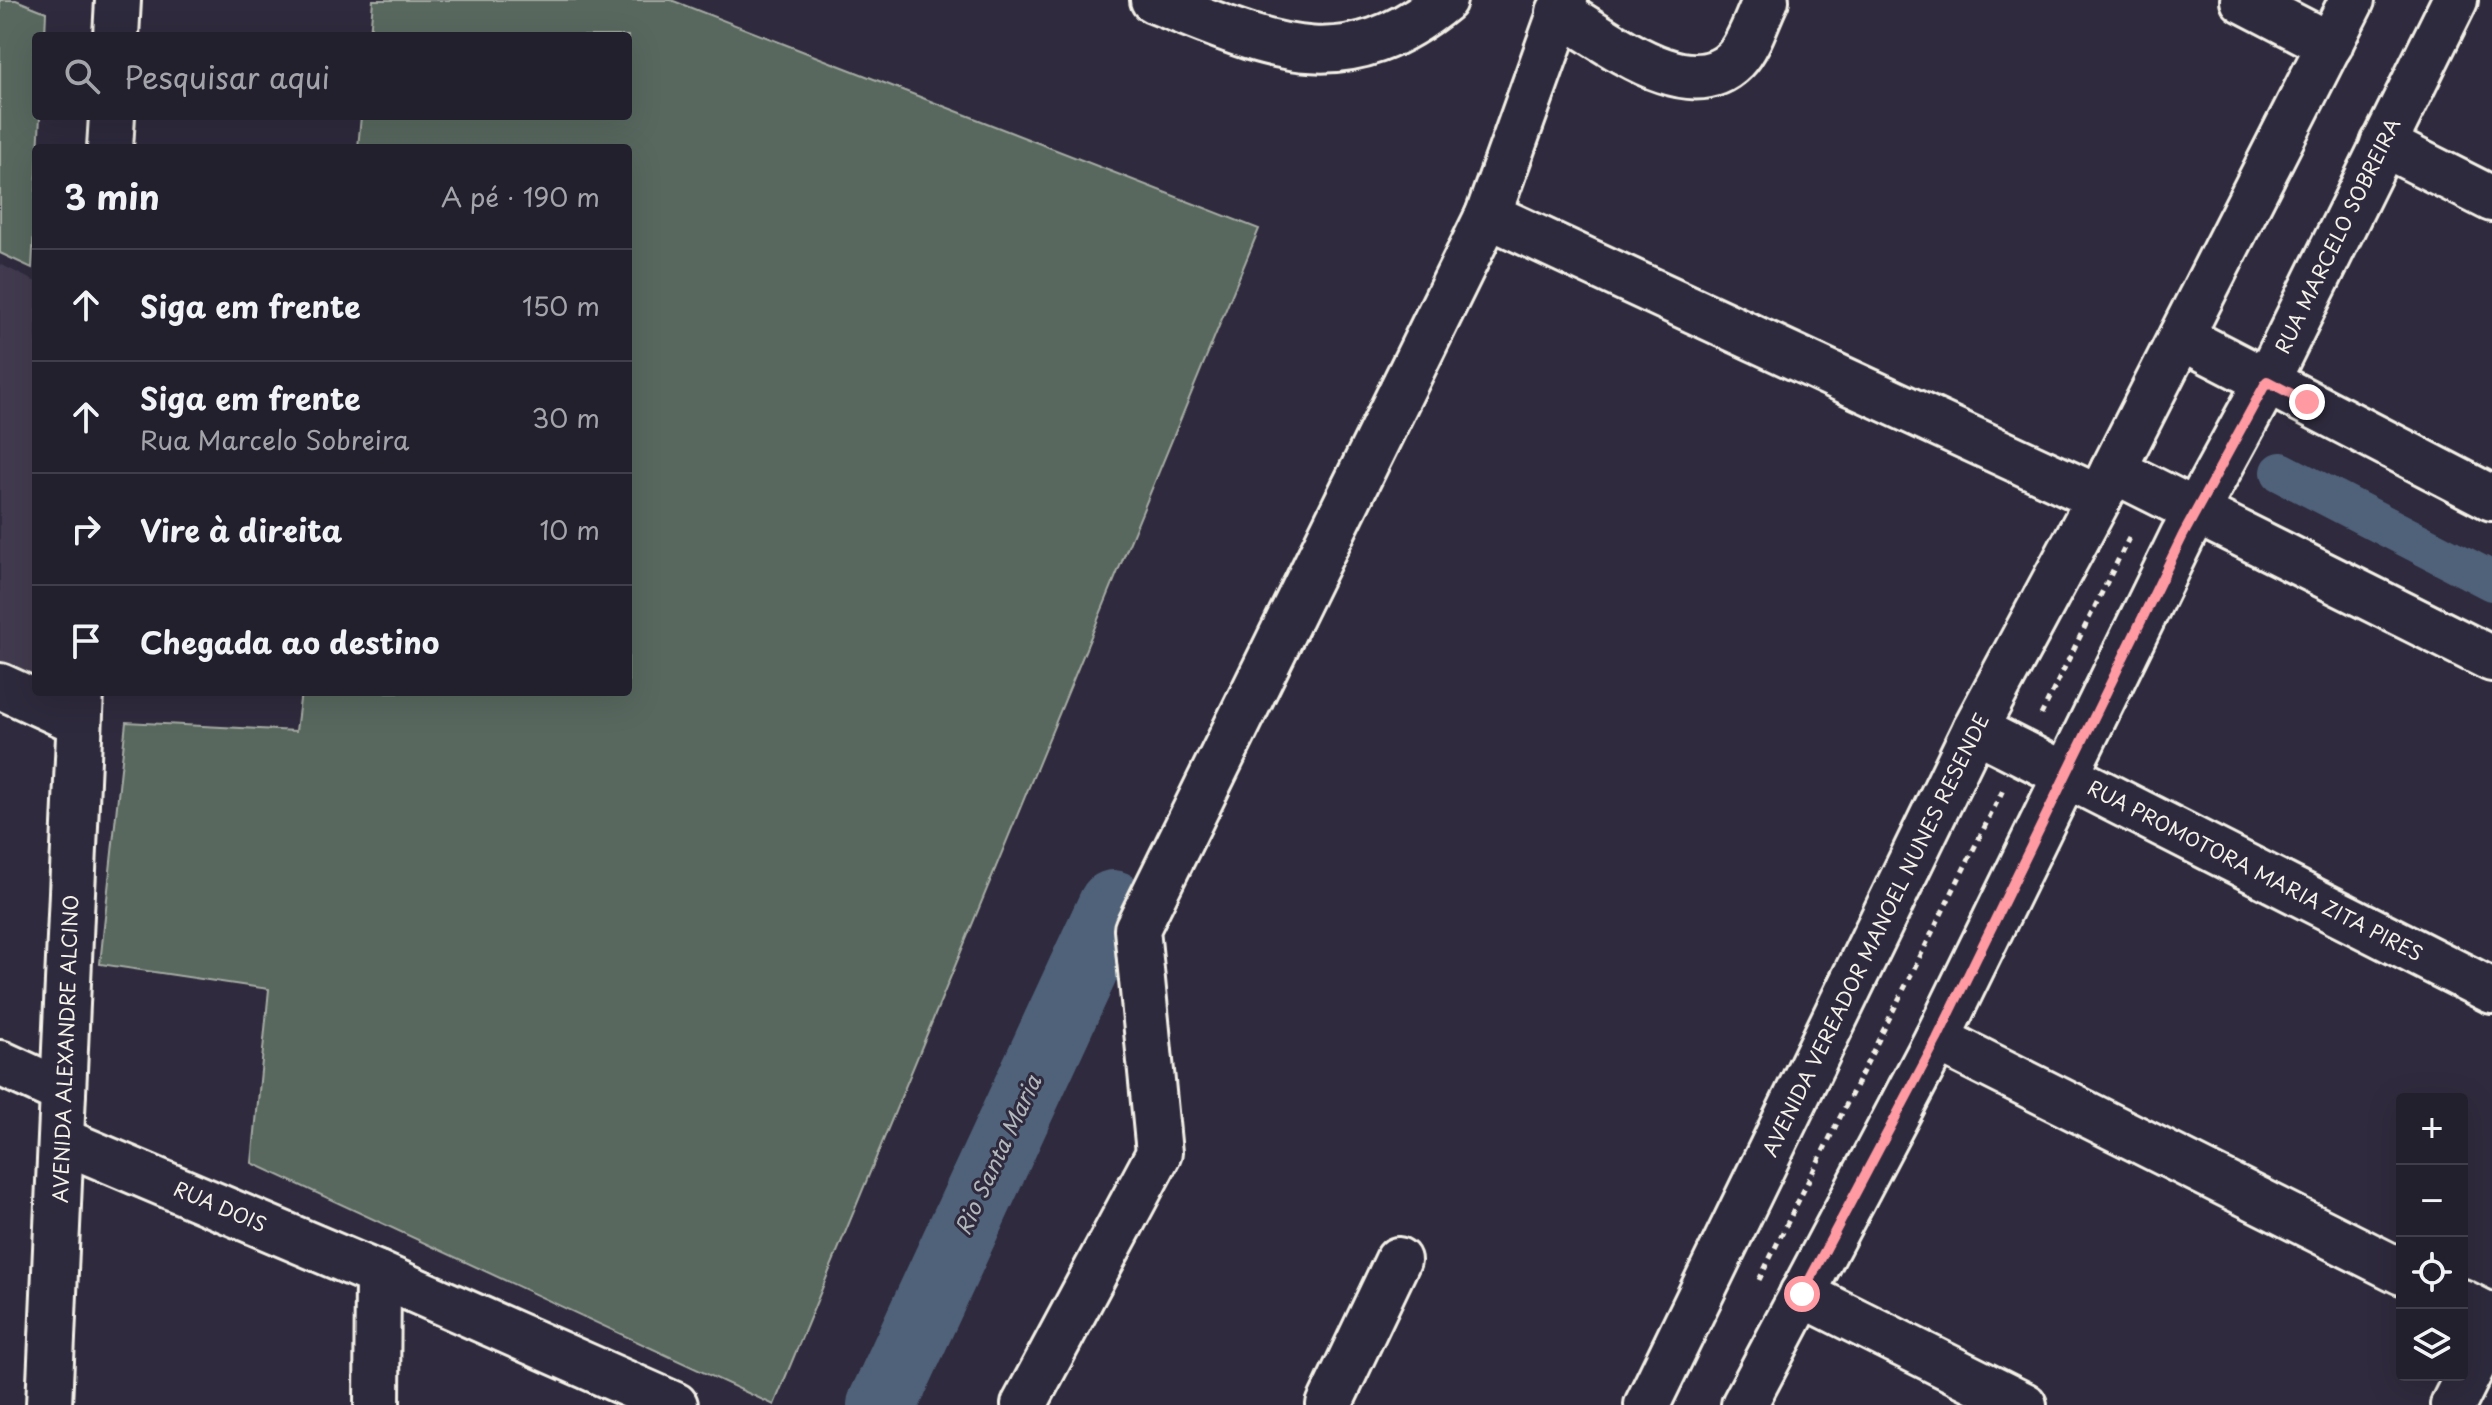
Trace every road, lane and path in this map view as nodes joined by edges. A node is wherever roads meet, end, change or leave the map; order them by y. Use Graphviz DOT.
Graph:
graph roads {
  1 [pos="118,0"];
  2 [pos="1153,0"];
  3 [pos="1444,0"];
  4 [pos="1766,0"];
  5 [pos="2243,0"];
  6 [pos="2352,0"];
  7 [pos="2455,0"];
  8 [pos="1562,6"];
  9 [pos="116,32"];
  10 [pos="2330,45"];
  11 [pos="112,120"];
  12 [pos="110,144"];
  13 [pos="2383,144"];
  14 [pos="2492,199"];
  15 [pos="1488,215"];
  16 [pos="2181,337"];
  17 [pos="2267,381"];
  18 [pos="2106,484"];
  19 [pos="2152,491"];
  20 [pos="2492,498"];
  21 [pos="2195,513"];
  22 [pos="2492,659"];
  23 [pos="0,686"];
  24 [pos="32,694"];
  25 [pos="38,696"];
  26 [pos="80,707"];
  27 [pos="1975,729"];
  28 [pos="2022,753"];
  29 [pos="2066,775"];
  30 [pos="2492,991"];
  31 [pos="1937,1039"];
  32 [pos="0,1063"];
  33 [pos="63,1092"];
  34 [pos="63,1141"];
  35 [pos="1398,1260"];
  36 [pos="2396,1269"];
  37 [pos="378,1274"];
  38 [pos="1752,1293"];
  39 [pos="1802,1294"];
  40 [pos="2468,1305"];
  41 [pos="2492,1317"];
  42 [pos="2492,1327"];
  43 [pos="49,1405"];
  44 [pos="377,1405"];
  45 [pos="675,1405"];
  46 [pos="1024,1405"];
  47 [pos="1329,1405"];
  48 [pos="1647,1405"];
  49 [pos="1744,1405"];
  50 [pos="2024,1405"];
  51 [pos="2453,1405"];
  1 -- 9 [label="street"];
  2 -- 3 [label="street"];
  4 -- 8 [label="street"];
  5 -- 10 [label="street"];
  6 -- 10 [label="street"];
  7 -- 13 [label="street, RUA MARCELO SOBREIRA"];
  8 -- 15 [label="street"];
  10 -- 16 [label="street"];
  11 -- 12 [label="street"];
  13 -- 14 [label="street"];
  13 -- 17 [label="street, RUA MARCELO SOBREIRA"];
  15 -- 18 [label="street"];
  15 -- 46 [label="street"];
  16 -- 17 [label="street"];
  16 -- 18 [label="street"];
  17 -- 20 [label="street"];
  17 -- 21 [label="street, RUA MARCELO SOBREIRA"];
  18 -- 19 [label="street"];
  18 -- 27 [label="street, AVENIDA VEREADOR MANOEL NUNES RESENDE"];
  19 -- 21 [label="street"];
  19 -- 28 [label="path"];
  21 -- 22 [label="street"];
  21 -- 29 [label="street, RUA MARCELO SOBREIRA"];
  23 -- 24 [label="street"];
  25 -- 26 [label="street"];
  26 -- 33 [label="street, AVENIDA ALEXANDRE ALCINO"];
  27 -- 28 [label="street, RUA PROMOTORA MARIA ZITA PIRES"];
  27 -- 48 [label="street, AVENIDA VEREADOR MANOEL NUNES RESENDE"];
  28 -- 29 [label="street, RUA PROMOTORA MARIA ZITA PIRES"];
  28 -- 38 [label="path"];
  29 -- 30 [label="street, RUA PROMOTORA MARIA ZITA PIRES"];
  29 -- 31 [label="street, RUA MARCELO SOBREIRA"];
  31 -- 36 [label="street"];
  31 -- 39 [label="street, RUA MARCELO SOBREIRA"];
  32 -- 33 [label="street"];
  33 -- 34 [label="street, AVENIDA ALEXANDRE ALCINO"];
  34 -- 37 [label="street, RUA DOIS"];
  34 -- 43 [label="street, AVENIDA ALEXANDRE ALCINO"];
  35 -- 47 [label="street"];
  37 -- 44 [label="street"];
  37 -- 45 [label="street, RUA DOIS"];
  39 -- 49 [label="street, RUA MARCELO SOBREIRA"];
  39 -- 50 [label="street"];
  40 -- 41 [label="street"];
  42 -- 51 [label="street"];
}
